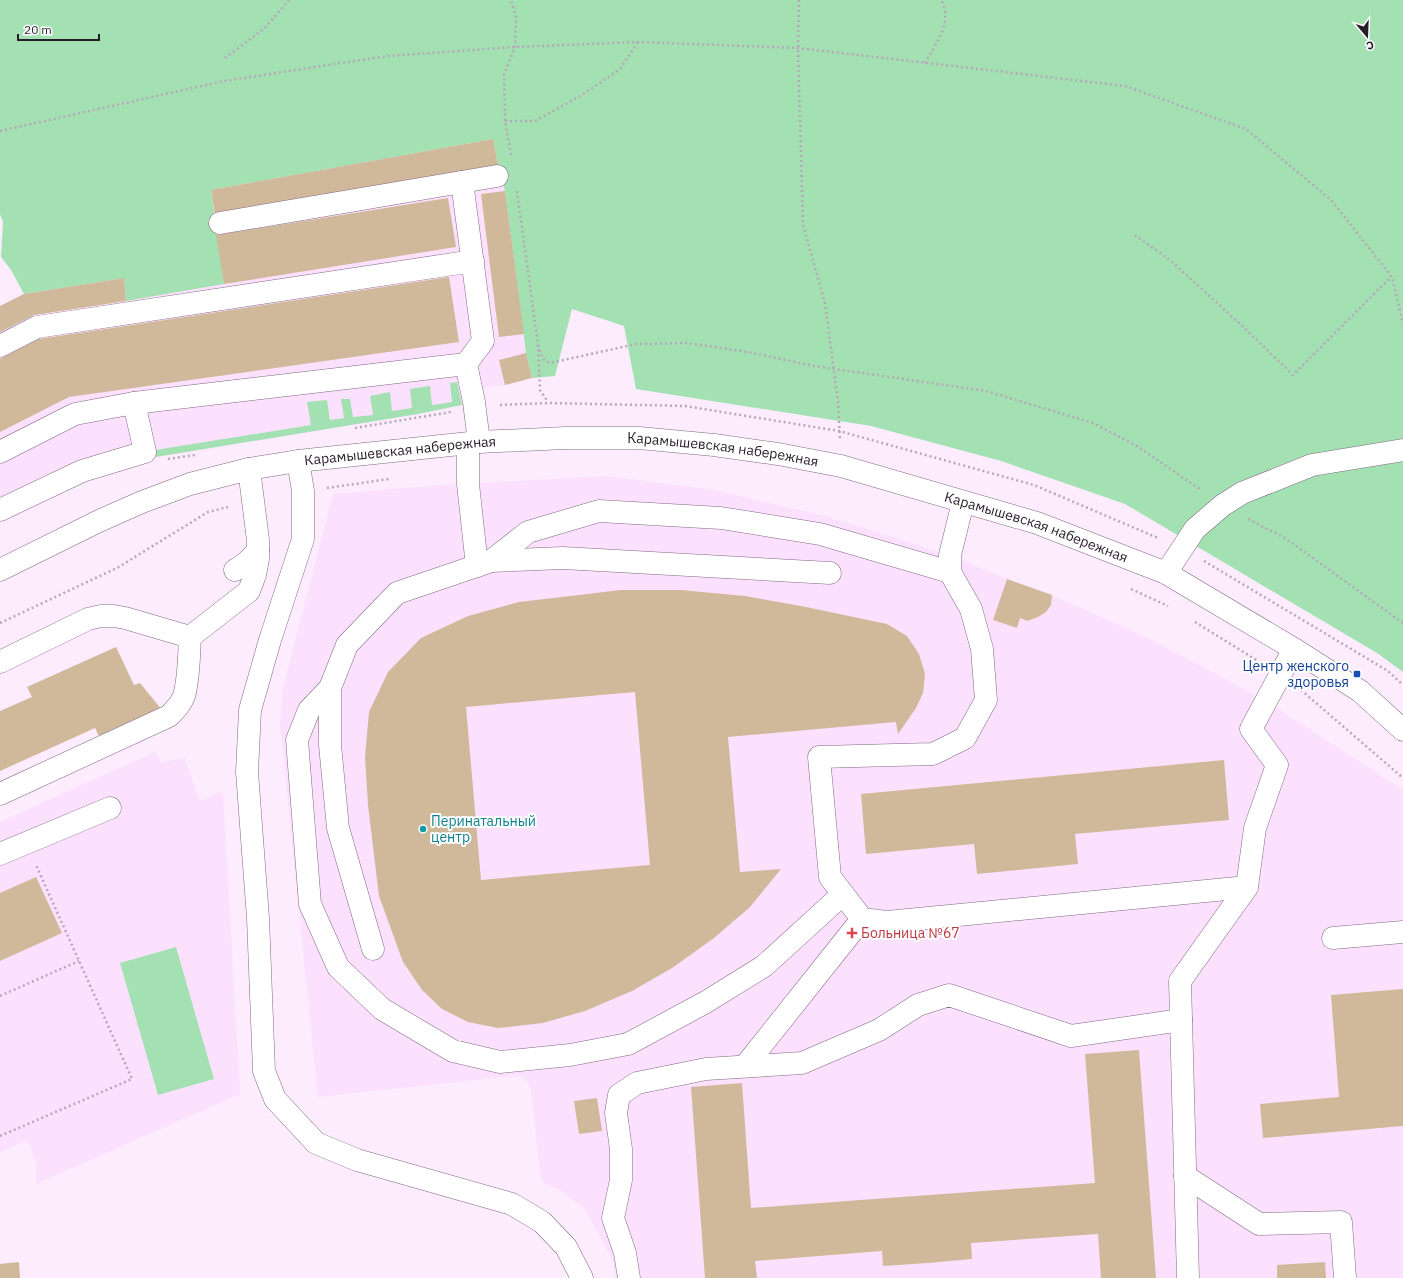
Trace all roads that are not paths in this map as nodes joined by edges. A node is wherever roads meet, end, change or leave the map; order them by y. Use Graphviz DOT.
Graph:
graph roads {
  1 [pos="506,180"];
  2 [pos="462,182"];
  3 [pos="220,224"];
  4 [pos="472,261"];
  5 [pos="0,346"];
  6 [pos="466,364"];
  7 [pos="134,403"];
  8 [pos="474,443"];
  9 [pos="1403,450"];
  10 [pos="0,452"];
  11 [pos="298,461"];
  12 [pos="249,469"];
  13 [pos="963,502"];
  14 [pos="0,510"];
  15 [pos="258,550"];
  16 [pos="484,564"];
  17 [pos="0,570"];
  18 [pos="235,570"];
  19 [pos="950,572"];
  20 [pos="830,573"];
  21 [pos="1166,573"];
  22 [pos="190,637"];
  23 [pos="1294,649"];
  24 [pos="0,662"];
  25 [pos="330,688"];
  26 [pos="1403,730"];
  27 [pos="0,794"];
  28 [pos="110,808"];
  29 [pos="0,854"];
  30 [pos="1247,887"];
  31 [pos="843,894"];
  32 [pos="862,919"];
  33 [pos="1403,932"];
  34 [pos="1333,938"];
  35 [pos="373,949"];
  36 [pos="1180,1020"];
  37 [pos="745,1066"];
  38 [pos="1185,1176"];
  39 [pos="582,1278"];
  40 [pos="629,1278"];
  41 [pos="1188,1278"];
  42 [pos="1345,1278"];
  1 -- 2 [label="street"];
  2 -- 3 [label="street"];
  2 -- 4 [label="street"];
  4 -- 5 [label="street"];
  4 -- 6 [label="street"];
  6 -- 7 [label="street"];
  6 -- 8 [label="street"];
  7 -- 10 [label="street"];
  7 -- 14 [label="street"];
  8 -- 11 [label="street, Карамышевская набережная"];
  8 -- 13 [label="street, Карамышевская набережная"];
  8 -- 16 [label="street"];
  9 -- 21 [label="street"];
  11 -- 12 [label="street, Карамышевская набережная"];
  11 -- 39 [label="street"];
  12 -- 15 [label="street"];
  12 -- 17 [label="street, Карамышевская набережная"];
  13 -- 19 [label="street"];
  13 -- 21 [label="street, Карамышевская набережная"];
  15 -- 18 [label="street"];
  15 -- 22 [label="street"];
  16 -- 19 [label="street"];
  16 -- 20 [label="street"];
  16 -- 25 [label="street"];
  19 -- 31 [label="street"];
  21 -- 23 [label="street, Карамышевская набережная"];
  22 -- 24 [label="street"];
  22 -- 27 [label="street"];
  23 -- 26 [label="street, Карамышевская набережная"];
  23 -- 30 [label="street"];
  25 -- 31 [label="street"];
  25 -- 35 [label="street"];
  28 -- 29 [label="street"];
  30 -- 32 [label="street"];
  30 -- 36 [label="street"];
  31 -- 32 [label="street"];
  32 -- 37 [label="street"];
  33 -- 34 [label="street"];
  36 -- 37 [label="street"];
  36 -- 38 [label="street"];
  37 -- 40 [label="street"];
  38 -- 41 [label="street"];
  38 -- 42 [label="street"];
}
